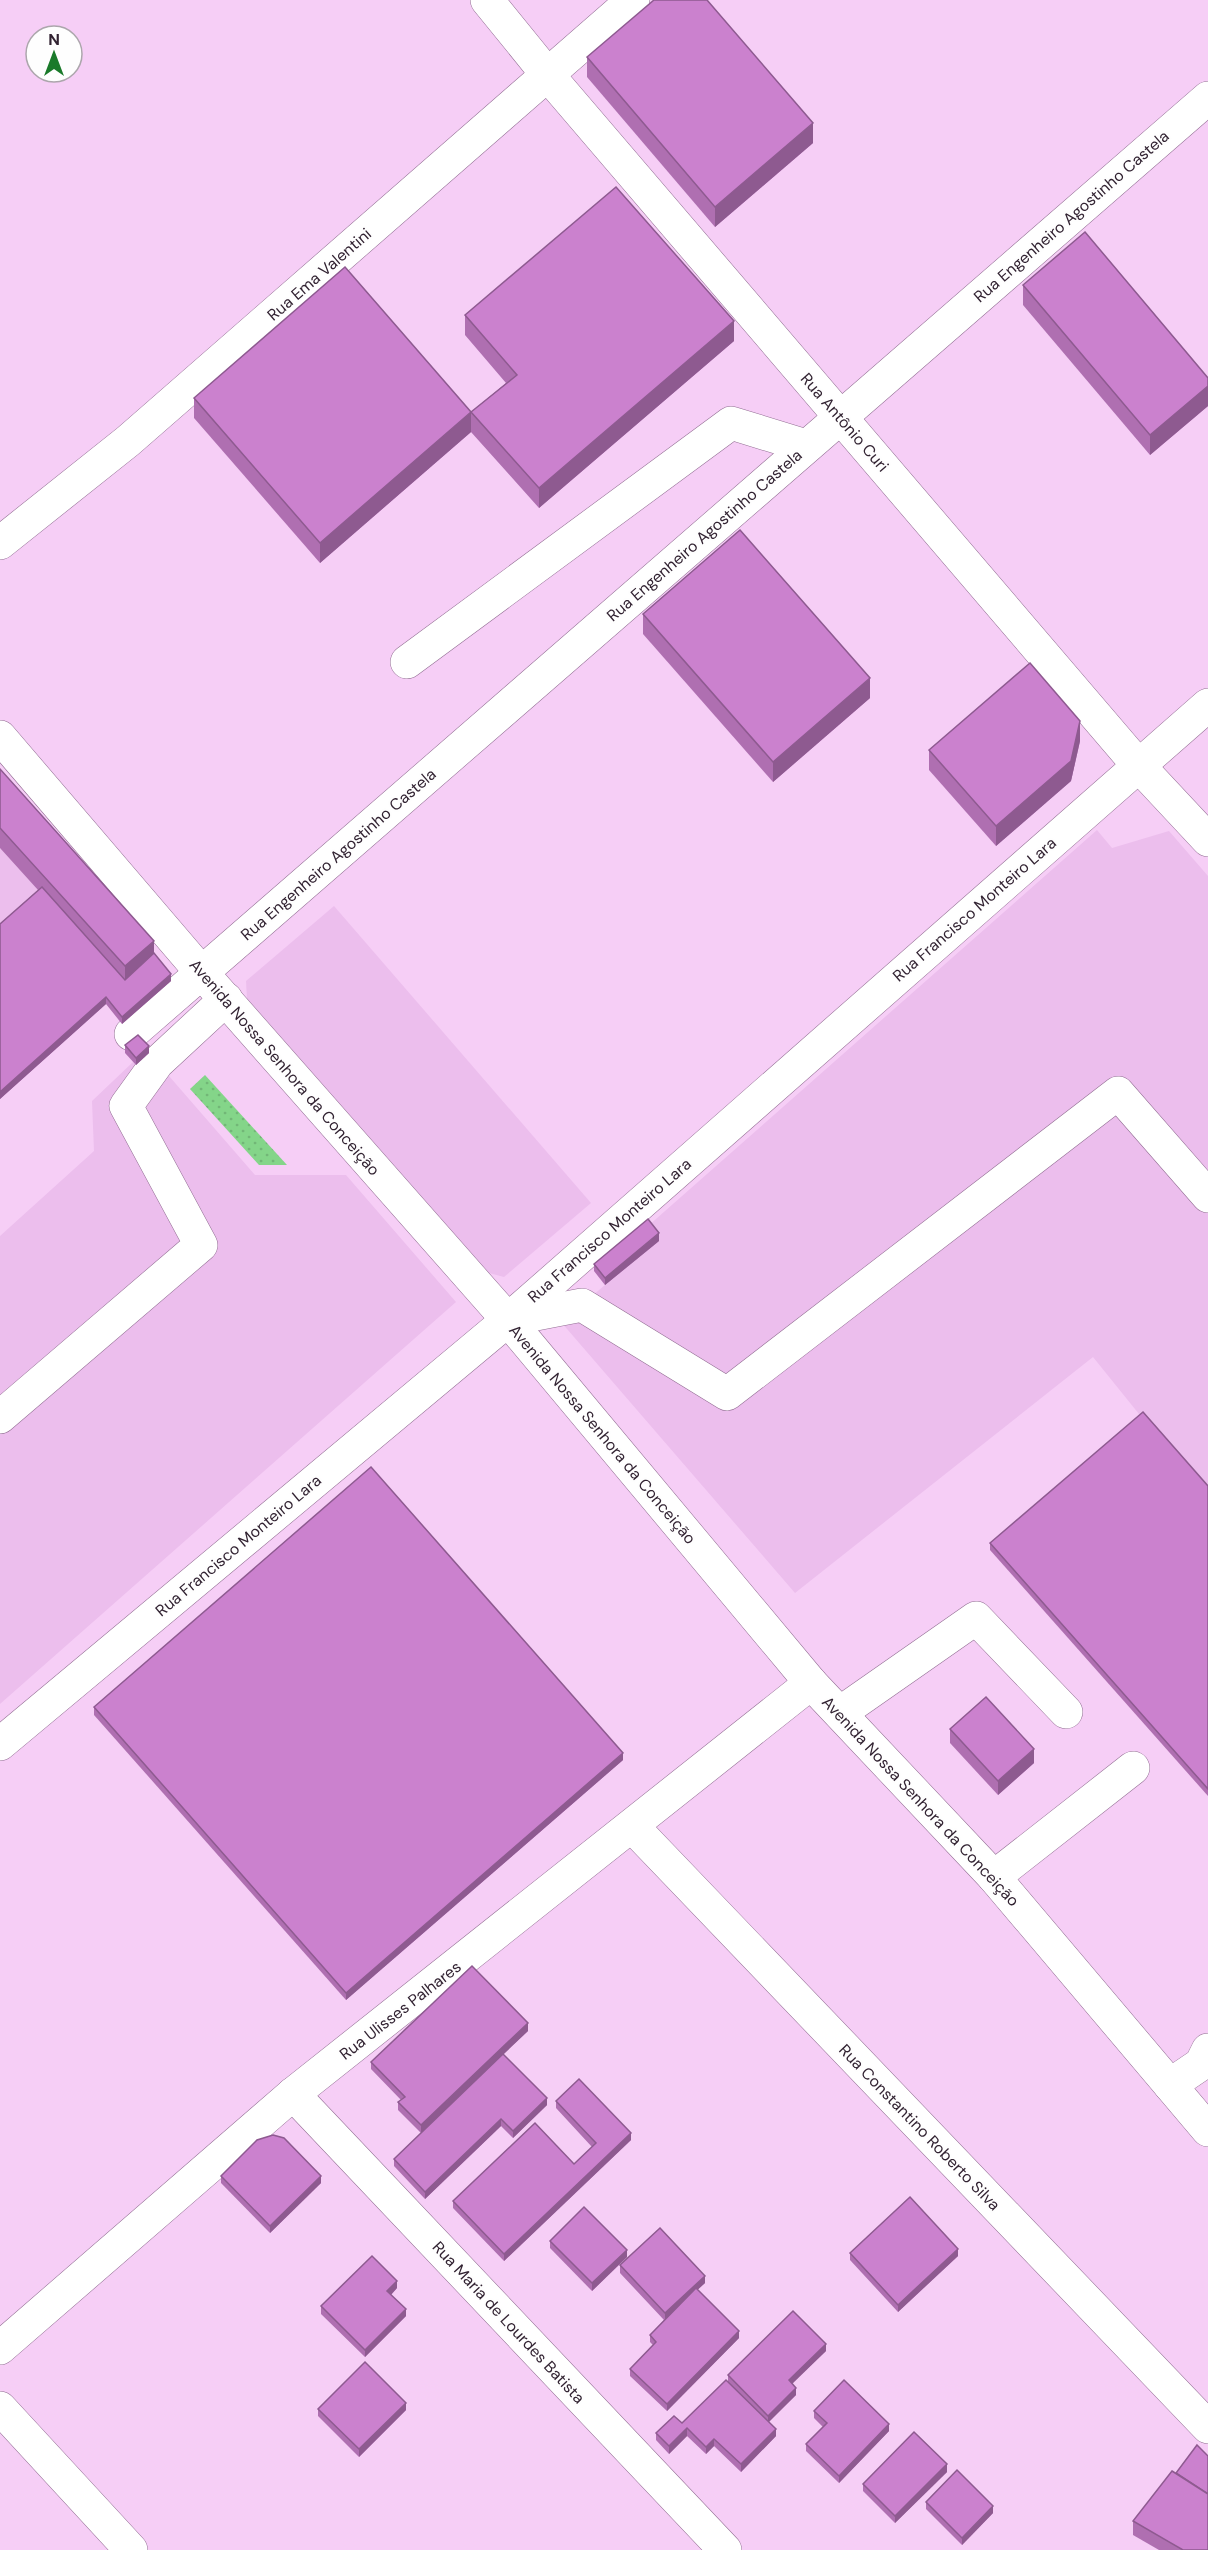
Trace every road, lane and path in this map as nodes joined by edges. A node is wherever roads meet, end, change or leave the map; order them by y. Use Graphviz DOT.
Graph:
graph roads {
  1 [pos="487,0"];
  2 [pos="633,0"];
  3 [pos="547,74"];
  4 [pos="1208,98"];
  5 [pos="840,416"];
  6 [pos="806,446"];
  7 [pos="0,543"];
  8 [pos="407,662"];
  9 [pos="1208,705"];
  10 [pos="0,737"];
  11 [pos="1138,765"];
  12 [pos="1208,840"];
  13 [pos="202,973"];
  14 [pos="226,999"];
  15 [pos="131,1034"];
  16 [pos="1208,1196"];
  17 [pos="508,1320"];
  18 [pos="0,1417"];
  19 [pos="811,1683"];
  20 [pos="1066,1712"];
  21 [pos="840,1713"];
  22 [pos="0,1744"];
  23 [pos="1133,1768"];
  24 [pos="633,1827"];
  25 [pos="994,1877"];
  26 [pos="1208,2050"];
  27 [pos="1170,2085"];
  28 [pos="293,2094"];
  29 [pos="1208,2130"];
  30 [pos="0,2348"];
  31 [pos="0,2408"];
  32 [pos="1208,2427"];
  33 [pos="131,2550"];
  34 [pos="725,2550"];
  1 -- 3 [label="street, Rua Antônio Curi"];
  2 -- 3 [label="street, Rua Ema Valentini"];
  3 -- 5 [label="street, Rua Antônio Curi"];
  3 -- 7 [label="street, Rua Ema Valentini"];
  4 -- 5 [label="street, Rua Engenheiro Agostinho Castela"];
  5 -- 6 [label="street, Rua Engenheiro Agostinho Castela"];
  5 -- 11 [label="street, Rua Antônio Curi"];
  6 -- 8 [label="street"];
  6 -- 13 [label="street, Rua Engenheiro Agostinho Castela"];
  9 -- 11 [label="street, Rua Francisco Monteiro Lara"];
  10 -- 13 [label="street, Avenida Nossa Senhora da Conceição"];
  11 -- 12 [label="street, Rua Antônio Curi"];
  11 -- 17 [label="street, Rua Francisco Monteiro Lara"];
  13 -- 14 [label="street, Avenida Nossa Senhora da Conceição"];
  13 -- 15 [label="street, Rua Engenheiro Agostinho Castela"];
  14 -- 17 [label="street, Avenida Nossa Senhora da Conceição"];
  14 -- 18 [label="street"];
  16 -- 17 [label="street"];
  17 -- 19 [label="street, Avenida Nossa Senhora da Conceição"];
  17 -- 22 [label="street, Rua Francisco Monteiro Lara"];
  19 -- 21 [label="street, Avenida Nossa Senhora da Conceição"];
  19 -- 24 [label="street, Rua Ulisses Palhares"];
  20 -- 21 [label="street"];
  21 -- 25 [label="street, Avenida Nossa Senhora da Conceição"];
  23 -- 25 [label="street"];
  24 -- 28 [label="street, Rua Ulisses Palhares"];
  24 -- 32 [label="street, Rua Constantino Roberto Silva"];
  25 -- 27 [label="street, Avenida Nossa Senhora da Conceição"];
  26 -- 27 [label="street"];
  27 -- 29 [label="street, Avenida Nossa Senhora da Conceição"];
  28 -- 30 [label="street, Rua Ulisses Palhares"];
  28 -- 34 [label="street, Rua Maria de Lourdes Batista"];
  31 -- 33 [label="street"];
}
